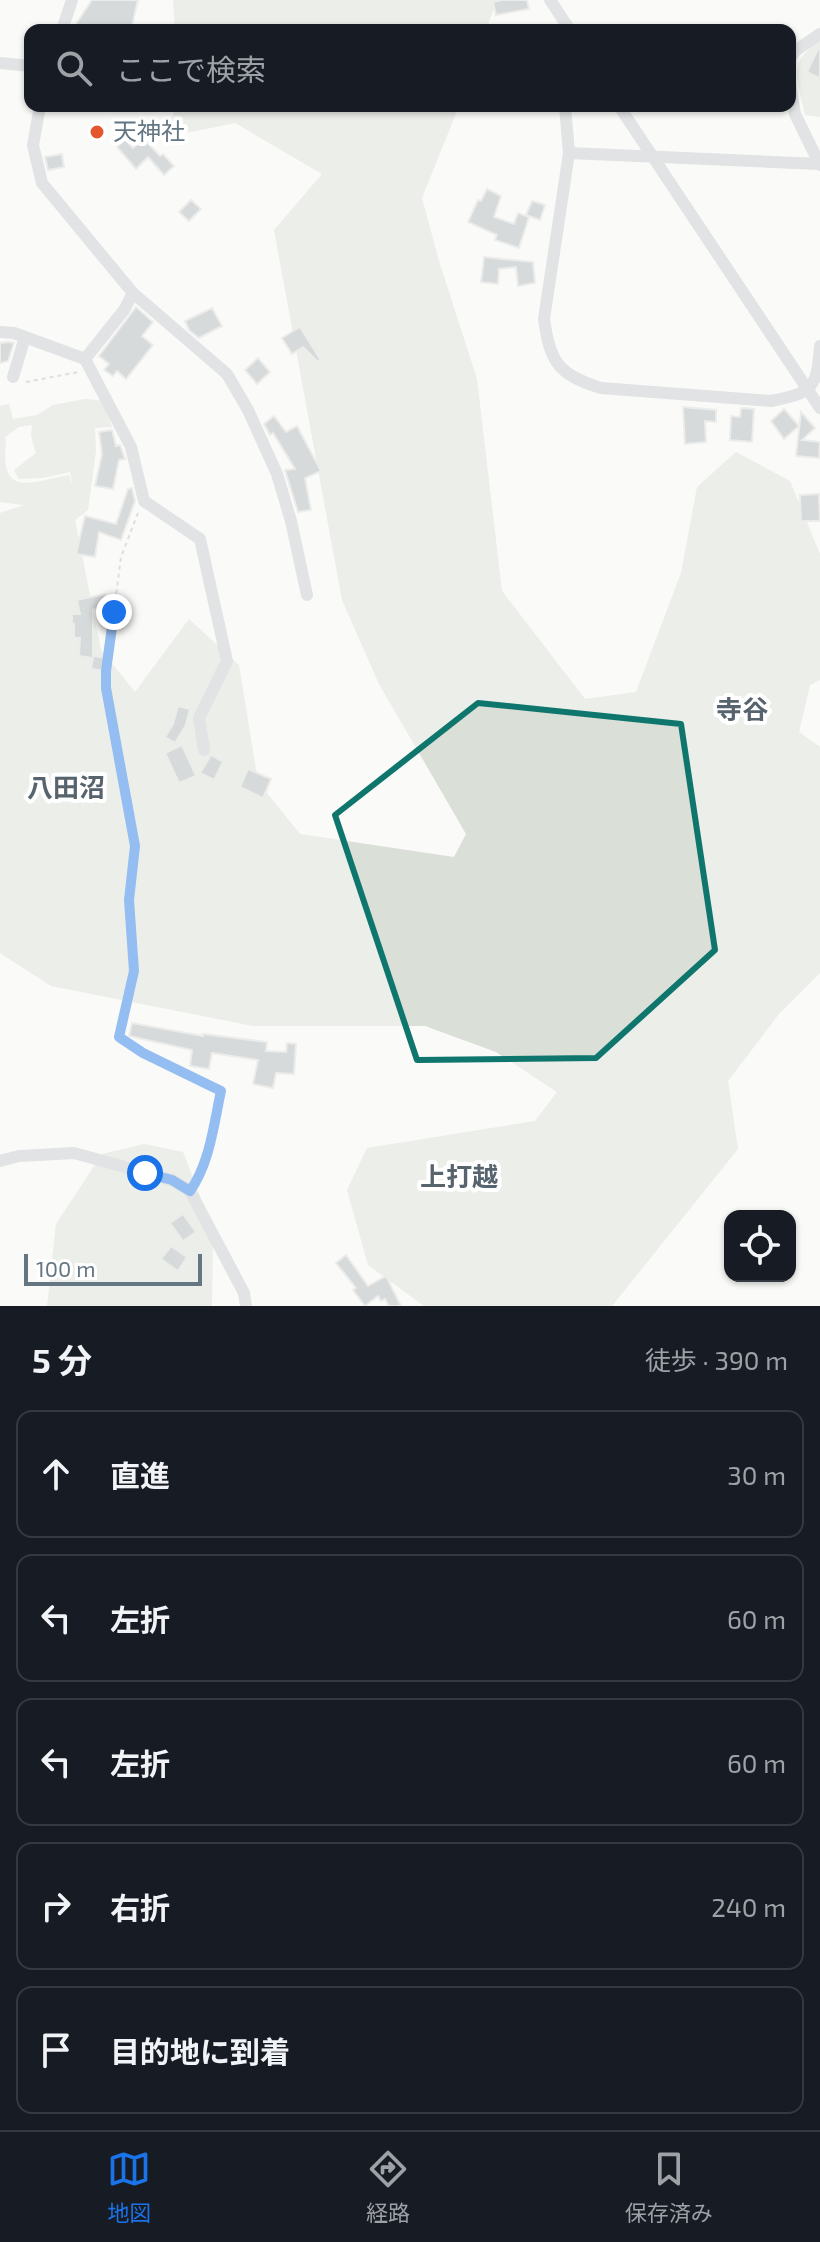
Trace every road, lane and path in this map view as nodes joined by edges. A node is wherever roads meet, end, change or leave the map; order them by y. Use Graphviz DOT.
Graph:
graph roads {
  1 [pos="72,0"];
  2 [pos="550,0"];
  3 [pos="64,24"];
  4 [pos="566,24"];
  5 [pos="820,34"];
  6 [pos="796,50"];
  7 [pos="0,63"];
  8 [pos="24,65"];
  9 [pos="39,112"];
  10 [pos="566,112"];
  11 [pos="623,112"];
  12 [pos="795,112"];
  13 [pos="569,153"];
  14 [pos="655,159"];
  15 [pos="820,165"];
  16 [pos="133,293"];
  17 [pos="0,332"];
  18 [pos="25,337"];
  19 [pos="820,346"];
  20 [pos="88,364"];
  21 [pos="17,380"];
  22 [pos="809,390"];
  23 [pos="820,408"];
  24 [pos="144,501"];
  25 [pos="307,595"];
  26 [pos="204,750"];
  27 [pos="0,1161"];
  28 [pos="190,1191"];
  29 [pos="246,1306"];
  1 -- 3 [label="street"];
  2 -- 4 [label="street"];
  5 -- 6 [label="street"];
  7 -- 8 [label="street"];
  9 -- 16 [label="street"];
  10 -- 13 [label="street"];
  11 -- 14 [label="street"];
  12 -- 15 [label="street"];
  13 -- 14 [label="street"];
  13 -- 22 [label="street"];
  14 -- 15 [label="street"];
  14 -- 22 [label="street"];
  16 -- 20 [label="street"];
  16 -- 25 [label="street"];
  17 -- 18 [label="street"];
  18 -- 20 [label="street"];
  18 -- 21 [label="street"];
  19 -- 22 [label="street"];
  20 -- 21 [label="path"];
  20 -- 24 [label="street"];
  22 -- 23 [label="street"];
  24 -- 26 [label="street"];
  24 -- 28 [label="path"];
  27 -- 28 [label="street"];
  28 -- 29 [label="street"];
}
